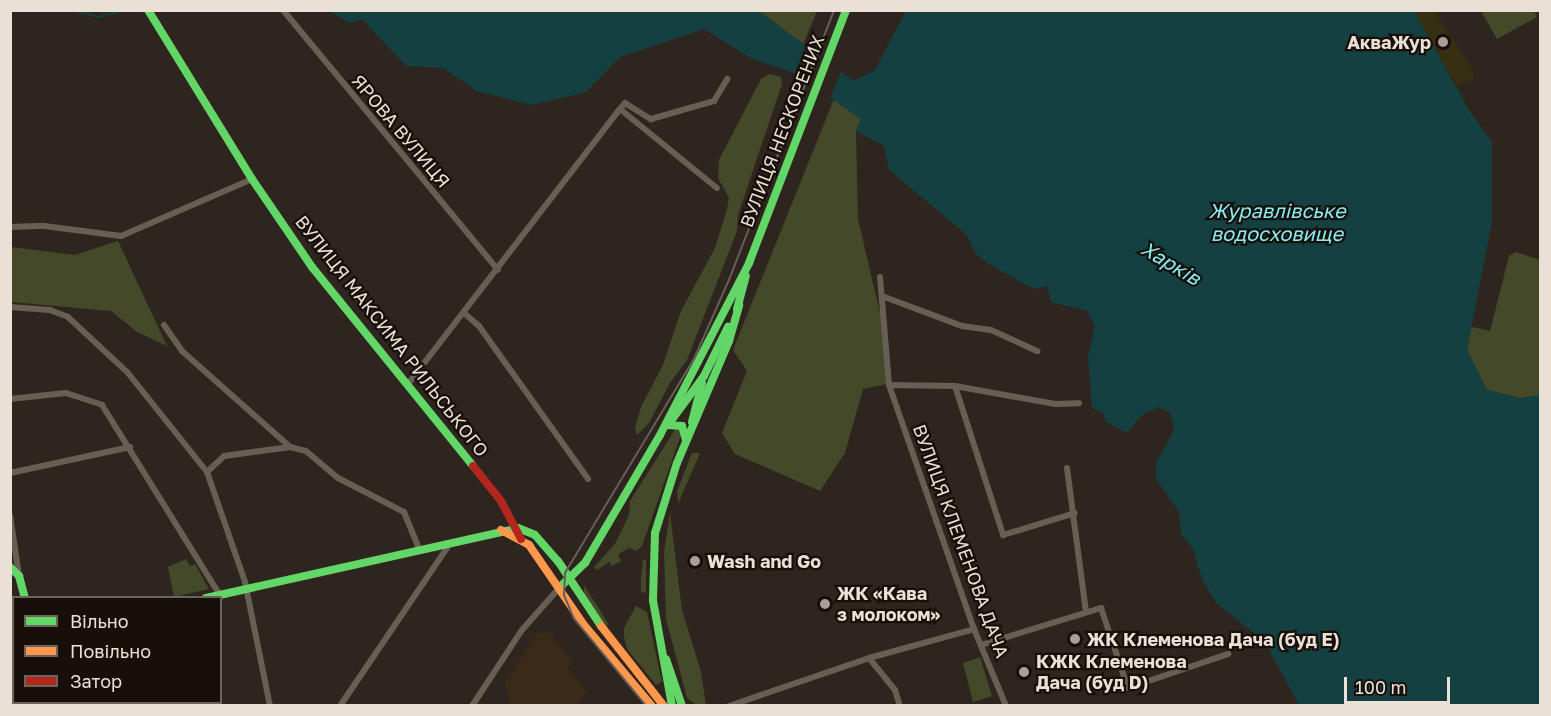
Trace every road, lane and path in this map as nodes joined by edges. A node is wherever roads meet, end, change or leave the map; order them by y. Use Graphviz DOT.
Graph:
graph roads {
  1 [pos="148,10"];
  2 [pos="283,10"];
  3 [pos="846,10"];
  4 [pos="727,79"];
  5 [pos="620,109"];
  6 [pos="252,179"];
  7 [pos="717,188"];
  8 [pos="10,227"];
  9 [pos="749,263"];
  10 [pos="498,270"];
  11 [pos="880,277"];
  12 [pos="882,296"];
  13 [pos="729,301"];
  14 [pos="739,305"];
  15 [pos="10,308"];
  16 [pos="465,313"];
  17 [pos="164,325"];
  18 [pos="1037,351"];
  19 [pos="704,376"];
  20 [pos="408,384"];
  21 [pos="889,386"];
  22 [pos="955,386"];
  23 [pos="10,399"];
  24 [pos="1079,403"];
  25 [pos="668,425"];
  26 [pos="661,433"];
  27 [pos="686,440"];
  28 [pos="130,447"];
  29 [pos="290,447"];
  30 [pos="1067,468"];
  31 [pos="207,472"];
  32 [pos="10,473"];
  33 [pos="588,479"];
  34 [pos="1075,513"];
  35 [pos="10,515"];
  36 [pos="518,528"];
  37 [pos="501,530"];
  38 [pos="521,539"];
  39 [pos="449,545"];
  40 [pos="420,551"];
  41 [pos="10,567"];
  42 [pos="19,576"];
  43 [pos="569,580"];
  44 [pos="560,587"];
  45 [pos="247,589"];
  46 [pos="220,595"];
  47 [pos="25,596"];
  48 [pos="213,596"];
  49 [pos="1086,612"];
  50 [pos="657,628"];
  51 [pos="975,629"];
  52 [pos="981,645"];
  53 [pos="1228,654"];
  54 [pos="869,658"];
  55 [pos="666,682"];
  56 [pos="650,687"];
  57 [pos="651,703"];
  58 [pos="270,705"];
  59 [pos="340,705"];
  60 [pos="472,705"];
  61 [pos="664,705"];
  62 [pos="672,705"];
  63 [pos="682,705"];
  64 [pos="729,705"];
  65 [pos="900,705"];
  66 [pos="1005,705"];
  1 -- 6 [label="main road, ВУЛИЦЯ МАКСИМА РИЛЬСЬКОГО"];
  2 -- 10 [label="street, ЯРОВА ВУЛИЦЯ"];
  3 -- 9 [label="main road, ВУЛИЦЯ НЕСКОРЕНИХ"];
  4 -- 5 [label="street"];
  5 -- 7 [label="street"];
  5 -- 10 [label="street"];
  6 -- 8 [label="street"];
  6 -- 20 [label="main road, ВУЛИЦЯ МАКСИМА РИЛЬСЬКОГО"];
  9 -- 13 [label="main road, ВУЛИЦЯ НЕСКОРЕНИХ"];
  9 -- 14 [label="main road, ВУЛИЦЯ НЕСКОРЕНИХ"];
  10 -- 16 [label="street"];
  11 -- 12 [label="street, ВУЛИЦЯ КЛЕМЕНОВА ДАЧА"];
  12 -- 18 [label="street"];
  12 -- 21 [label="street, ВУЛИЦЯ КЛЕМЕНОВА ДАЧА"];
  13 -- 19 [label="main road"];
  13 -- 26 [label="main road, ВУЛИЦЯ НЕСКОРЕНИХ"];
  14 -- 19 [label="main road, ВУЛИЦЯ НЕСКОРЕНИХ"];
  14 -- 27 [label="main road"];
  15 -- 31 [label="street"];
  16 -- 20 [label="street"];
  16 -- 33 [label="street"];
  17 -- 29 [label="street"];
  19 -- 25 [label="main road, ВУЛИЦЯ НЕСКОРЕНИХ"];
  19 -- 27 [label="main road"];
  20 -- 36 [label="main road, ВУЛИЦЯ МАКСИМА РИЛЬСЬКОГО"];
  21 -- 22 [label="street"];
  21 -- 51 [label="street, ВУЛИЦЯ КЛЕМЕНОВА ДАЧА"];
  22 -- 24 [label="street"];
  22 -- 34 [label="street"];
  23 -- 28 [label="street"];
  25 -- 26 [label="main road, ВУЛИЦЯ НЕСКОРЕНИХ"];
  25 -- 27 [label="main road"];
  26 -- 43 [label="main road, ВУЛИЦЯ НЕСКОРЕНИХ"];
  27 -- 50 [label="main road"];
  28 -- 32 [label="street"];
  28 -- 46 [label="street"];
  29 -- 31 [label="street"];
  29 -- 40 [label="street"];
  30 -- 34 [label="street"];
  31 -- 45 [label="street"];
  34 -- 49 [label="street"];
  35 -- 42 [label="street"];
  36 -- 37 [label="main road"];
  36 -- 38 [label="main road, ВУЛИЦЯ МАКСИМА РИЛЬСЬКОГО"];
  36 -- 43 [label="main road, ВУЛИЦЯ МАКСИМА РИЛЬСЬКОГО"];
  37 -- 38 [label="main road, ВУЛИЦЯ МАКСИМА РИЛЬСЬКОГО"];
  37 -- 39 [label="main road"];
  38 -- 44 [label="main road, ВУЛИЦЯ МАКСИМА РИЛЬСЬКОГО"];
  39 -- 40 [label="main road"];
  39 -- 59 [label="street"];
  40 -- 45 [label="main road"];
  41 -- 42 [label="main road"];
  42 -- 47 [label="main road"];
  43 -- 44 [label="main road, ВУЛИЦЯ НЕСКОРЕНИХ"];
  43 -- 56 [label="main road, ВУЛИЦЯ МАКСИМА РИЛЬСЬКОГО"];
  44 -- 57 [label="main road, ВУЛИЦЯ МАКСИМА РИЛЬСЬКОГО"];
  44 -- 60 [label="street"];
  45 -- 46 [label="main road"];
  45 -- 58 [label="street"];
  46 -- 48 [label="main road"];
  49 -- 52 [label="street"];
  49 -- 53 [label="street"];
  50 -- 55 [label="main road"];
  50 -- 63 [label="main road"];
  51 -- 52 [label="street, ВУЛИЦЯ КЛЕМЕНОВА ДАЧА"];
  51 -- 54 [label="street"];
  52 -- 66 [label="street, ВУЛИЦЯ КЛЕМЕНОВА ДАЧА"];
  54 -- 64 [label="street"];
  54 -- 65 [label="street"];
  55 -- 56 [label="main road"];
  55 -- 62 [label="main road"];
  56 -- 61 [label="main road, ВУЛИЦЯ МАКСИМА РИЛЬСЬКОГО"];
}
